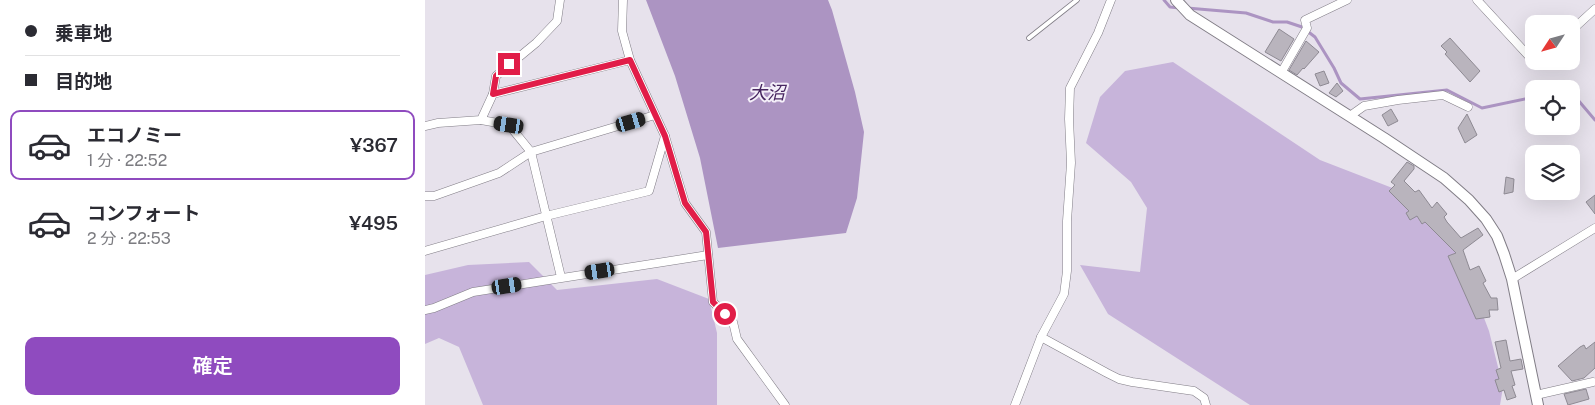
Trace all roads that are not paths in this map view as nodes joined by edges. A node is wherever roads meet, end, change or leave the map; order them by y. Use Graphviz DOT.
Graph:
graph roads {
  1 [pos="560,0"];
  2 [pos="623,0"];
  3 [pos="1077,0"];
  4 [pos="1111,0"];
  5 [pos="1176,0"];
  6 [pos="1347,0"];
  7 [pos="1477,0"];
  8 [pos="1595,9"];
  9 [pos="1580,23"];
  10 [pos="1029,38"];
  11 [pos="1525,52"];
  12 [pos="630,60"];
  13 [pos="1281,73"];
  14 [pos="493,94"];
  15 [pos="1468,107"];
  16 [pos="655,115"];
  17 [pos="1350,116"];
  18 [pos="481,120"];
  19 [pos="425,126"];
  20 [pos="665,136"];
  21 [pos="531,152"];
  22 [pos="425,196"];
  23 [pos="546,216"];
  24 [pos="1595,228"];
  25 [pos="425,251"];
  26 [pos="708,256"];
  27 [pos="561,278"];
  28 [pos="1512,279"];
  29 [pos="425,310"];
  30 [pos="1041,338"];
  31 [pos="1593,382"];
  32 [pos="1537,400"];
  33 [pos="785,405"];
  34 [pos="1015,405"];
  35 [pos="1206,405"];
  1 -- 14 [label="street"];
  2 -- 12 [label="street"];
  3 -- 10 [label="lane"];
  4 -- 30 [label="street"];
  5 -- 13 [label="street"];
  6 -- 13 [label="street"];
  7 -- 11 [label="street"];
  8 -- 9 [label="street"];
  12 -- 14 [label="street"];
  12 -- 16 [label="street"];
  13 -- 17 [label="street"];
  14 -- 18 [label="street"];
  15 -- 17 [label="street"];
  16 -- 20 [label="street"];
  16 -- 21 [label="street"];
  17 -- 28 [label="street"];
  18 -- 19 [label="street"];
  18 -- 21 [label="street"];
  20 -- 23 [label="street"];
  20 -- 26 [label="street"];
  21 -- 22 [label="street"];
  21 -- 23 [label="street"];
  23 -- 25 [label="street"];
  23 -- 27 [label="street"];
  24 -- 28 [label="street"];
  26 -- 27 [label="street"];
  26 -- 33 [label="street"];
  27 -- 29 [label="street"];
  28 -- 32 [label="street"];
  30 -- 34 [label="street"];
  30 -- 35 [label="street"];
  31 -- 32 [label="street"];
}
